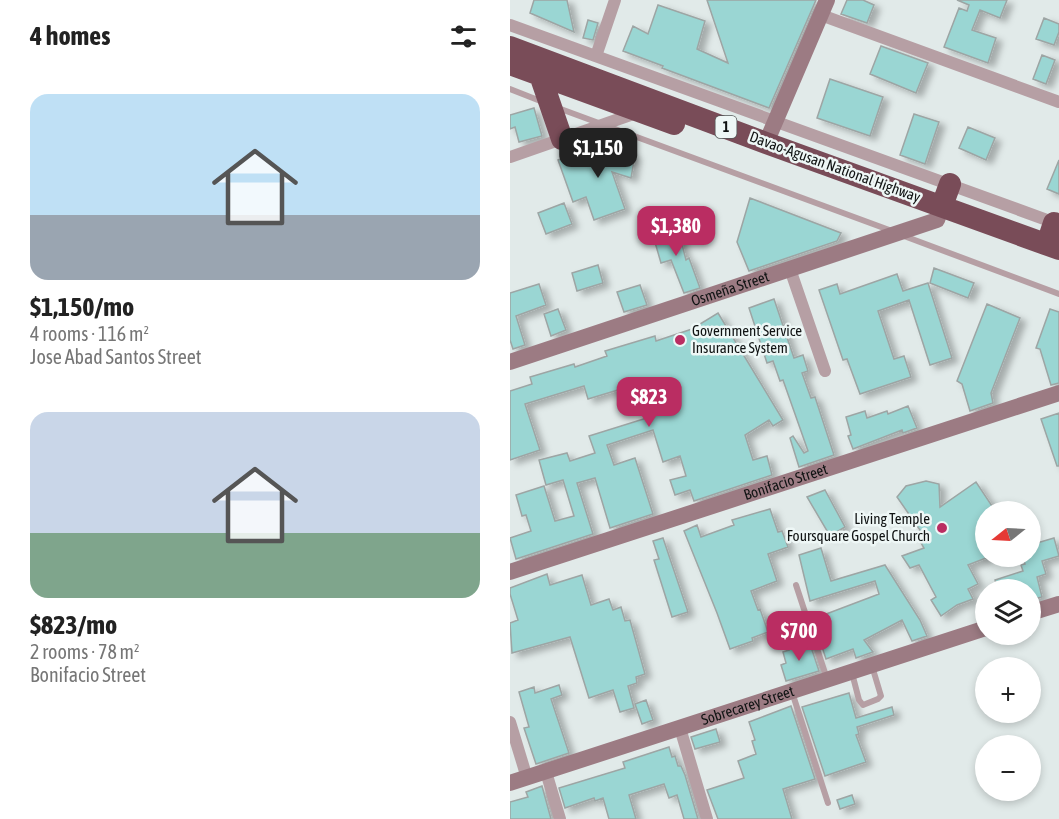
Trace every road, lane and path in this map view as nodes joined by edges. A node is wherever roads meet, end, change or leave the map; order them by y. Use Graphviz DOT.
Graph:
graph roads {
  1 [pos="615,0"];
  2 [pos="824,7"];
  3 [pos="510,25"];
  4 [pos="510,47"];
  5 [pos="596,56"];
  6 [pos="510,64"];
  7 [pos="540,75"];
  8 [pos="510,89"];
  9 [pos="1059,102"];
  10 [pos="643,104"];
  11 [pos="551,105"];
  12 [pos="776,121"];
  13 [pos="602,125"];
  14 [pos="562,139"];
  15 [pos="766,142"];
  16 [pos="510,157"];
  17 [pos="950,184"];
  18 [pos="940,213"];
  19 [pos="1057,223"];
  20 [pos="897,233"];
  21 [pos="1053,246"];
  22 [pos="1059,265"];
  23 [pos="790,269"];
  24 [pos="1059,294"];
  25 [pos="510,362"];
  26 [pos="825,371"];
  27 [pos="1059,393"];
  28 [pos="510,572"];
  29 [pos="796,585"];
  30 [pos="1059,604"];
  31 [pos="1041,610"];
  32 [pos="975,632"];
  33 [pos="872,665"];
  34 [pos="851,672"];
  35 [pos="827,680"];
  36 [pos="792,691"];
  37 [pos="510,722"];
  38 [pos="680,728"];
  39 [pos="546,772"];
  40 [pos="526,778"];
  41 [pos="510,783"];
  42 [pos="828,803"];
  43 [pos="560,819"];
  44 [pos="707,819"];
  1 -- 5 [label="street"];
  2 -- 9 [label="street"];
  2 -- 12 [label="street"];
  3 -- 5 [label="street"];
  4 -- 10 [label="highway, Davao-Agusan National Highway / 1"];
  5 -- 12 [label="street"];
  6 -- 7 [label="highway, Davao-Agusan National Highway / 1"];
  7 -- 10 [label="highway, Davao-Agusan National Highway / 1"];
  7 -- 11 [label="highway"];
  8 -- 11 [label="lane"];
  10 -- 13 [label="street"];
  10 -- 15 [label="highway, Davao-Agusan National Highway / 1"];
  10 -- 18 [label="highway, Davao-Agusan National Highway / 1"];
  11 -- 13 [label="lane"];
  11 -- 14 [label="highway"];
  12 -- 15 [label="street"];
  12 -- 17 [label="street"];
  13 -- 14 [label="street"];
  13 -- 20 [label="lane"];
  14 -- 16 [label="street"];
  15 -- 18 [label="highway, Davao-Agusan National Highway / 1"];
  17 -- 18 [label="highway"];
  17 -- 19 [label="street"];
  18 -- 20 [label="street, Osmeña Street"];
  18 -- 21 [label="highway, Davao-Agusan National Highway / 1"];
  18 -- 22 [label="highway, Davao-Agusan National Highway / 1"];
  19 -- 21 [label="highway"];
  20 -- 23 [label="street, Osmeña Street"];
  20 -- 24 [label="lane"];
  23 -- 25 [label="street, Osmeña Street"];
  23 -- 26 [label="street"];
  27 -- 28 [label="street, Bonifacio Street"];
  29 -- 35 [label="lane"];
  30 -- 31 [label="street"];
  32 -- 33 [label="street, Sobrecarey Street"];
  33 -- 34 [label="street, Sobrecarey Street"];
  33 -- 34 [label="lane"];
  34 -- 35 [label="street, Sobrecarey Street"];
  35 -- 36 [label="street, Sobrecarey Street"];
  36 -- 38 [label="street, Sobrecarey Street"];
  36 -- 42 [label="lane"];
  37 -- 40 [label="street"];
  38 -- 39 [label="street, Sobrecarey Street"];
  38 -- 44 [label="street"];
  39 -- 40 [label="street, Sobrecarey Street"];
  39 -- 43 [label="street"];
  40 -- 41 [label="street, Sobrecarey Street"];
}
